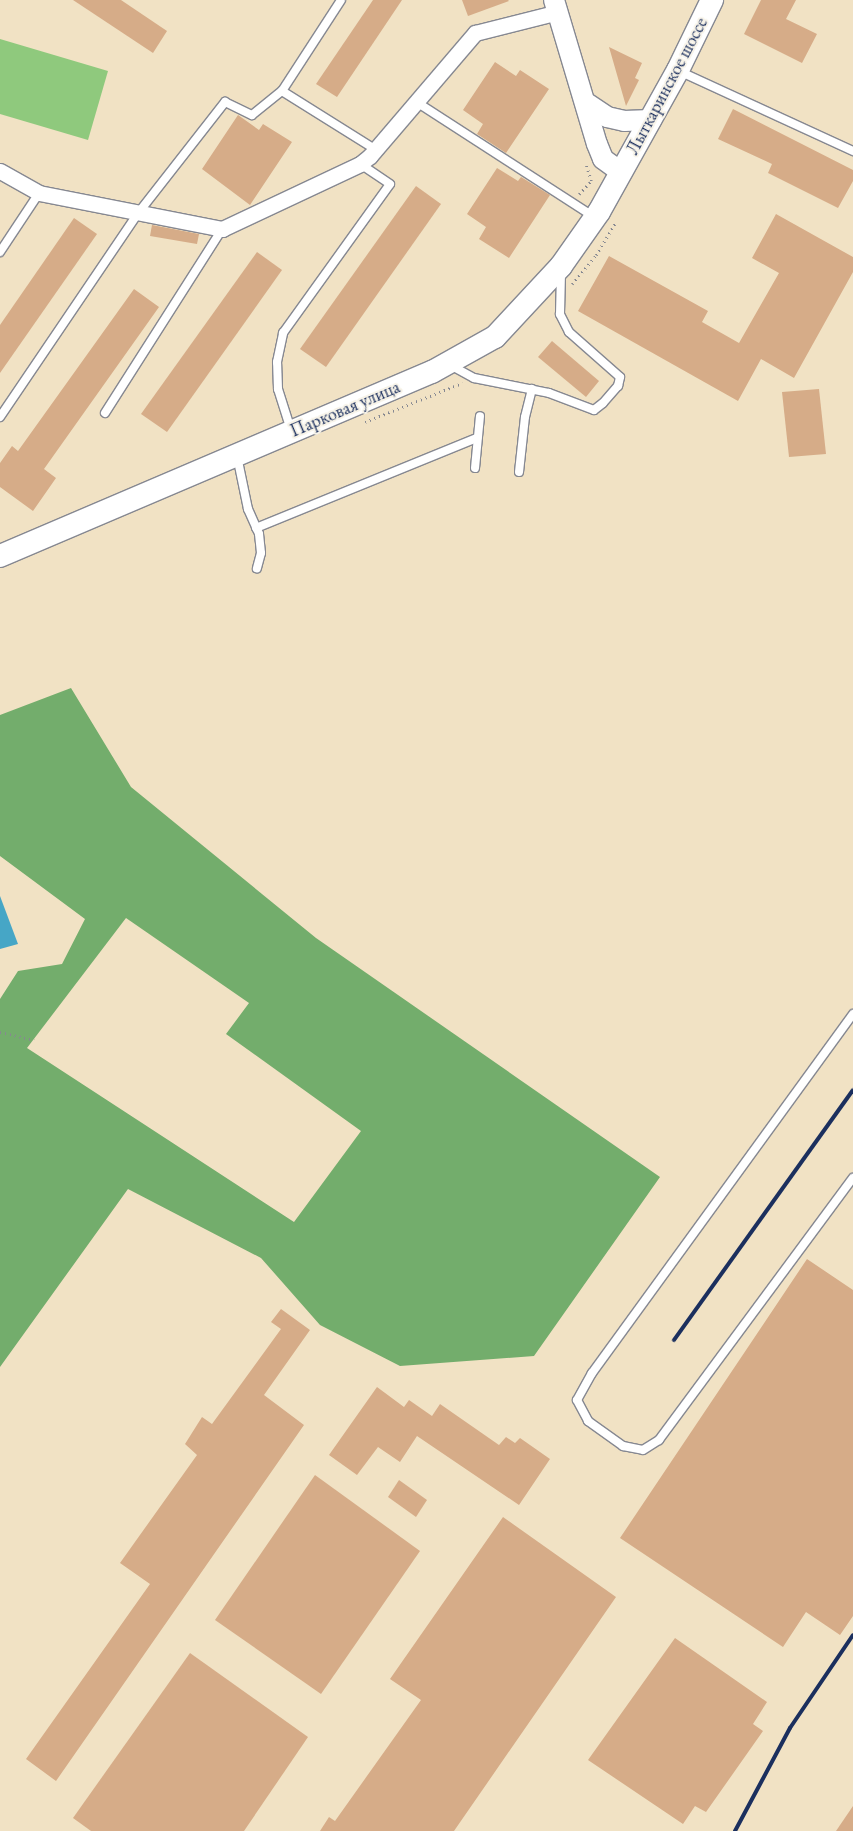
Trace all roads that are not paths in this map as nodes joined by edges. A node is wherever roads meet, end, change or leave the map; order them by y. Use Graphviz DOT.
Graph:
graph roads {
  1 [pos="341,0"];
  2 [pos="712,0"];
  3 [pos="556,6"];
  4 [pos="678,70"];
  5 [pos="282,91"];
  6 [pos="415,101"];
  7 [pos="588,104"];
  8 [pos="651,120"];
  9 [pos="376,150"];
  10 [pos="853,151"];
  11 [pos="360,164"];
  12 [pos="0,171"];
  13 [pos="621,172"];
  14 [pos="39,193"];
  15 [pos="139,212"];
  16 [pos="605,220"];
  17 [pos="222,230"];
  18 [pos="0,252"];
  19 [pos="562,266"];
  20 [pos="448,364"];
  21 [pos="532,389"];
  22 [pos="105,413"];
  23 [pos="480,416"];
  24 [pos="0,417"];
  25 [pos="292,431"];
  26 [pos="478,438"];
  27 [pos="236,454"];
  28 [pos="475,468"];
  29 [pos="519,472"];
  30 [pos="256,528"];
  31 [pos="0,556"];
  32 [pos="257,568"];
  33 [pos="853,1014"];
  34 [pos="853,1178"];
  1 -- 5 [label="lane"];
  2 -- 4 [label="main road, Лыткаринское шоссе"];
  3 -- 6 [label="street"];
  3 -- 7 [label="street"];
  4 -- 8 [label="main road, Лыткаринское шоссе"];
  4 -- 10 [label="lane"];
  5 -- 9 [label="lane"];
  5 -- 15 [label="lane"];
  6 -- 9 [label="street"];
  6 -- 16 [label="lane"];
  7 -- 8 [label="street"];
  7 -- 13 [label="street"];
  8 -- 13 [label="main road, Лыткаринское шоссе"];
  9 -- 11 [label="street"];
  11 -- 17 [label="street"];
  11 -- 25 [label="lane"];
  12 -- 14 [label="street"];
  13 -- 16 [label="main road, Парковая улица"];
  14 -- 15 [label="street"];
  14 -- 18 [label="lane"];
  15 -- 17 [label="street"];
  15 -- 24 [label="lane"];
  16 -- 19 [label="main road, Парковая улица"];
  17 -- 22 [label="lane"];
  19 -- 20 [label="main road, Парковая улица"];
  19 -- 21 [label="lane"];
  20 -- 21 [label="lane"];
  20 -- 25 [label="main road, Парковая улица"];
  21 -- 29 [label="lane"];
  23 -- 26 [label="lane"];
  25 -- 27 [label="main road, Парковая улица"];
  26 -- 28 [label="lane"];
  26 -- 30 [label="lane"];
  27 -- 30 [label="lane"];
  27 -- 31 [label="main road, Парковая улица"];
  30 -- 32 [label="lane"];
  33 -- 34 [label="lane"];
}
